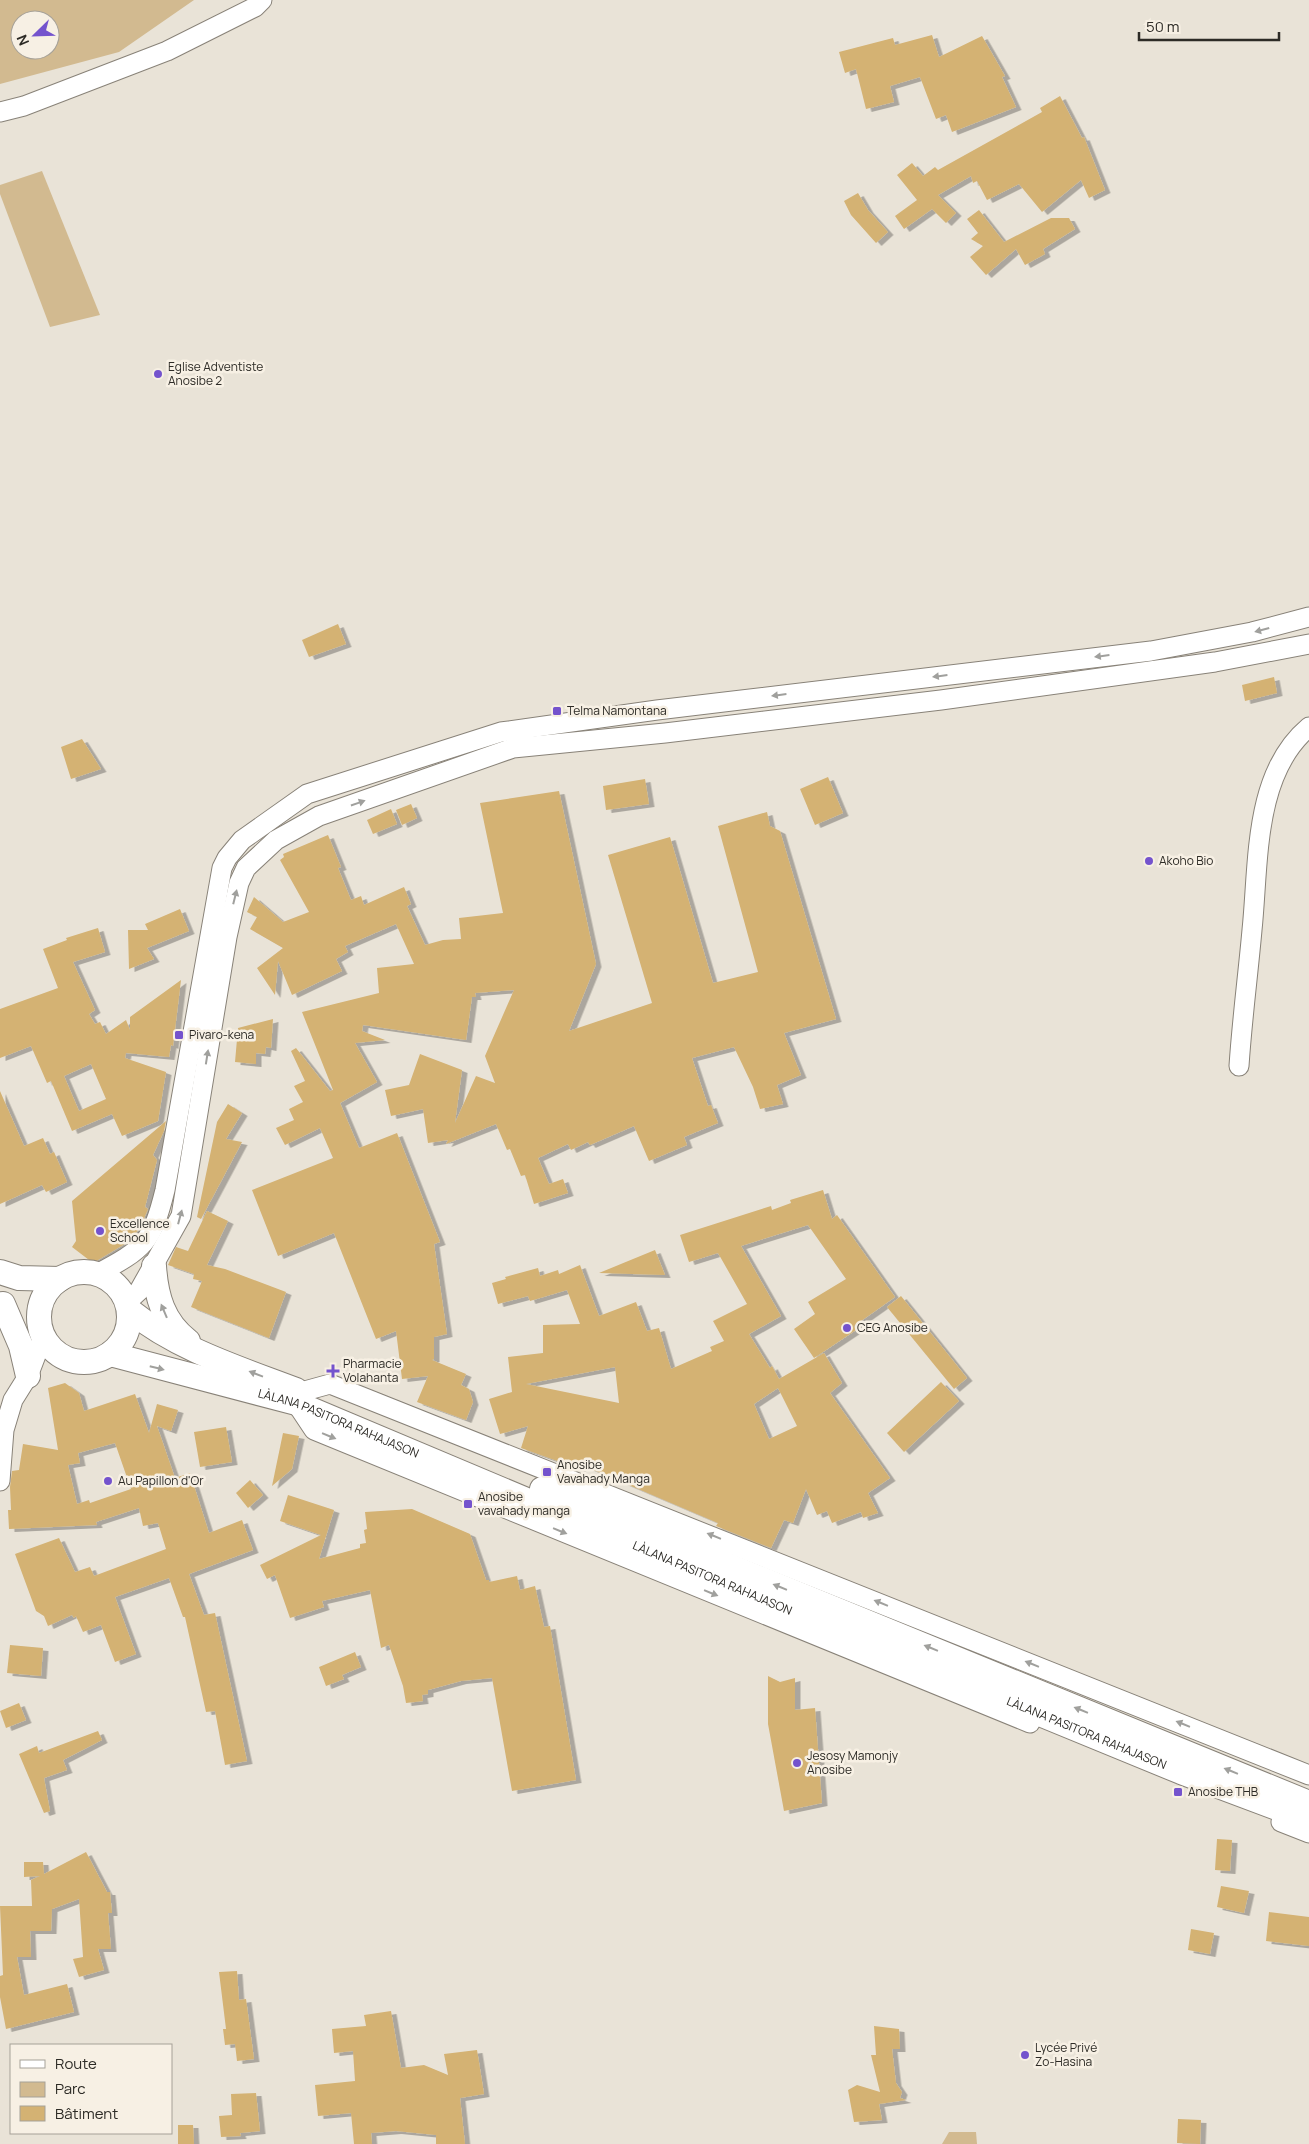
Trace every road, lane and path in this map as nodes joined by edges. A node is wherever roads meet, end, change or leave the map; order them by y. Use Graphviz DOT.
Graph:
graph roads {
  1 [pos="262,0"];
  2 [pos="0,112"];
  3 [pos="1309,617"];
  4 [pos="1309,644"];
  5 [pos="1309,726"];
  6 [pos="1239,1066"];
  7 [pos="154,1266"];
  8 [pos="0,1272"];
  9 [pos="97,1274"];
  10 [pos="60,1279"];
  11 [pos="1,1304"];
  12 [pos="128,1306"];
  13 [pos="43,1337"];
  14 [pos="110,1354"];
  15 [pos="210,1357"];
  16 [pos="28,1376"];
  17 [pos="298,1398"];
  18 [pos="0,1481"];
  19 [pos="1309,1775"];
  20 [pos="1309,1803"];
  21 [pos="1309,1820"];
  22 [pos="1309,1833"];
  1 -- 2 [label="street"];
  3 -- 9 [label="street, one-way"];
  7 -- 4 [label="street, one-way"];
  5 -- 6 [label="street"];
  7 -- 12 [label="street"];
  15 -- 7 [label="main road, one-way"];
  8 -- 10 [label="main road"];
  9 -- 10 [label="main road"];
  9 -- 12 [label="main road"];
  10 -- 13 [label="main road"];
  11 -- 13 [label="main road"];
  11 -- 16 [label="main road"];
  12 -- 14 [label="main road"];
  12 -- 15 [label="main road, LÀLANA PASITORA RAHAJASON"];
  13 -- 14 [label="main road"];
  13 -- 16 [label="street"];
  14 -- 17 [label="main road, LÀLANA PASITORA RAHAJASON, one-way"];
  17 -- 15 [label="main road, LÀLANA PASITORA RAHAJASON, one-way"];
  16 -- 18 [label="street"];
  19 -- 17 [label="street, one-way"];
  20 -- 17 [label="main road, LÀLANA PASITORA RAHAJASON, one-way"];
  17 -- 21 [label="main road, LÀLANA PASITORA RAHAJASON"];
  17 -- 22 [label="street, one-way"];
}
